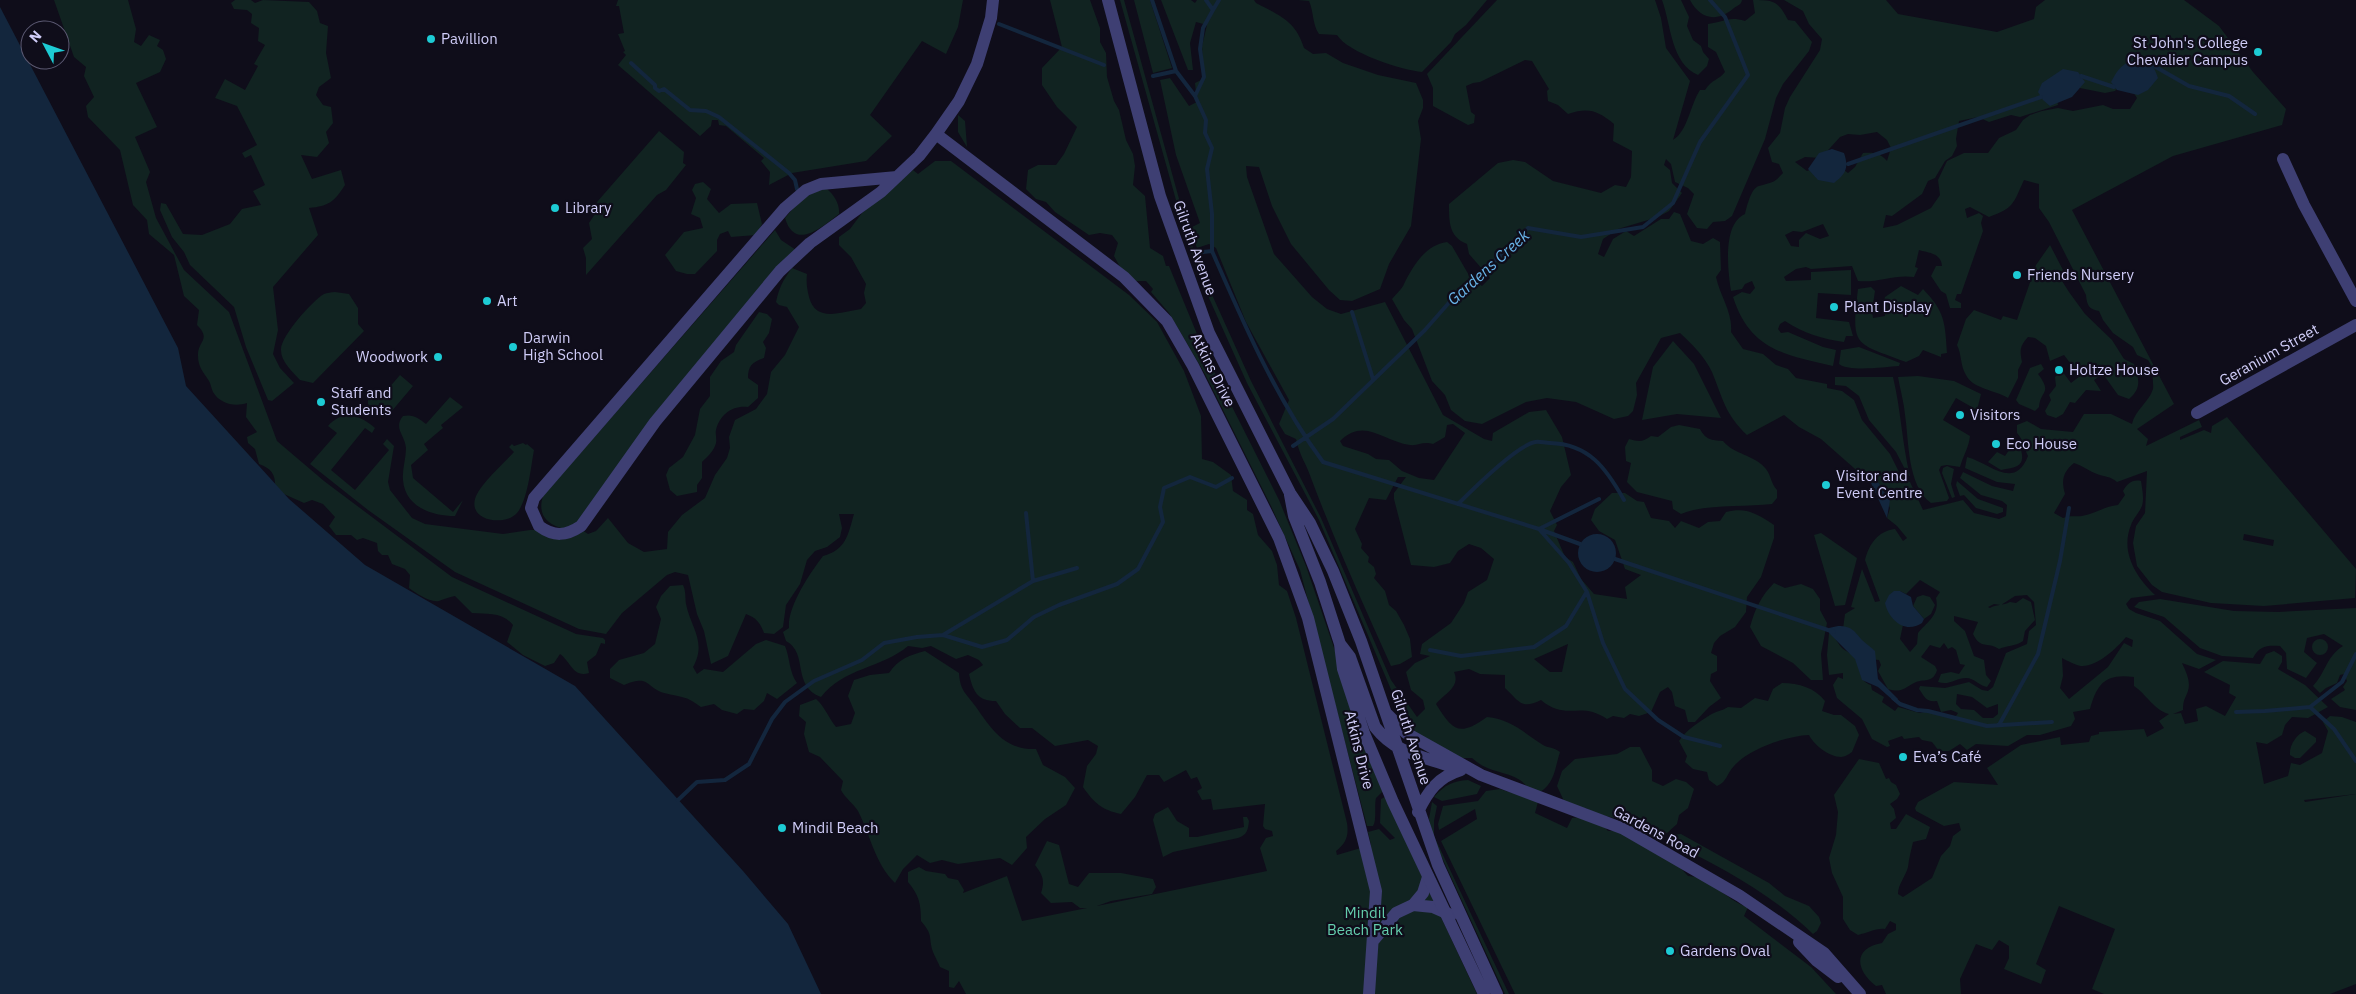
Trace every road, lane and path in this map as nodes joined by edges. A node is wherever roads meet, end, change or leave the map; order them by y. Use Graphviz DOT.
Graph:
graph roads {
  1 [pos="992,0"];
  2 [pos="1108,0"];
  3 [pos="936,134"];
  4 [pos="2283,159"];
  5 [pos="897,177"];
  6 [pos="2356,301"];
  7 [pos="2356,325"];
  8 [pos="2197,413"];
  9 [pos="1290,493"];
  10 [pos="1340,644"];
  11 [pos="1385,712"];
  12 [pos="1396,748"];
  13 [pos="1461,770"];
  14 [pos="1481,776"];
  15 [pos="1418,812"];
  16 [pos="1428,877"];
  17 [pos="1377,899"];
  18 [pos="1413,905"];
  19 [pos="1445,912"];
  20 [pos="1396,913"];
  21 [pos="1462,921"];
  22 [pos="1373,941"];
  23 [pos="1369,994"];
  24 [pos="1484,994"];
  25 [pos="1497,994"];
  26 [pos="1860,994"];
  1 -- 3 [label="street"];
  2 -- 9 [label="street, Gilruth Avenue"];
  3 -- 5 [label="street"];
  3 -- 17 [label="street, Atkins Drive"];
  4 -- 6 [label="street"];
  5 -- 5 [label="street"];
  7 -- 8 [label="street, Geranium Street"];
  9 -- 10 [label="street, Gilruth Avenue"];
  9 -- 11 [label="street, Gilruth Avenue"];
  10 -- 12 [label="street, Gardens Road"];
  10 -- 16 [label="street, Gilruth Avenue"];
  11 -- 12 [label="street, Gilruth Avenue"];
  11 -- 14 [label="street, Gardens Road"];
  12 -- 13 [label="street, Gardens Road"];
  12 -- 15 [label="street, Gilruth Avenue"];
  13 -- 14 [label="street, Gardens Road"];
  13 -- 15 [label="street"];
  14 -- 26 [label="street, Gardens Road"];
  15 -- 21 [label="street, Gilruth Avenue"];
  16 -- 18 [label="street"];
  16 -- 19 [label="street, Gilruth Avenue"];
  17 -- 20 [label="street"];
  17 -- 22 [label="street, Atkins Drive"];
  18 -- 19 [label="street"];
  18 -- 20 [label="street"];
  19 -- 21 [label="street"];
  19 -- 24 [label="street, Gilruth Avenue"];
  20 -- 22 [label="street"];
  21 -- 25 [label="street, Gilruth Avenue"];
  22 -- 23 [label="street, Atkins Drive"];
}
